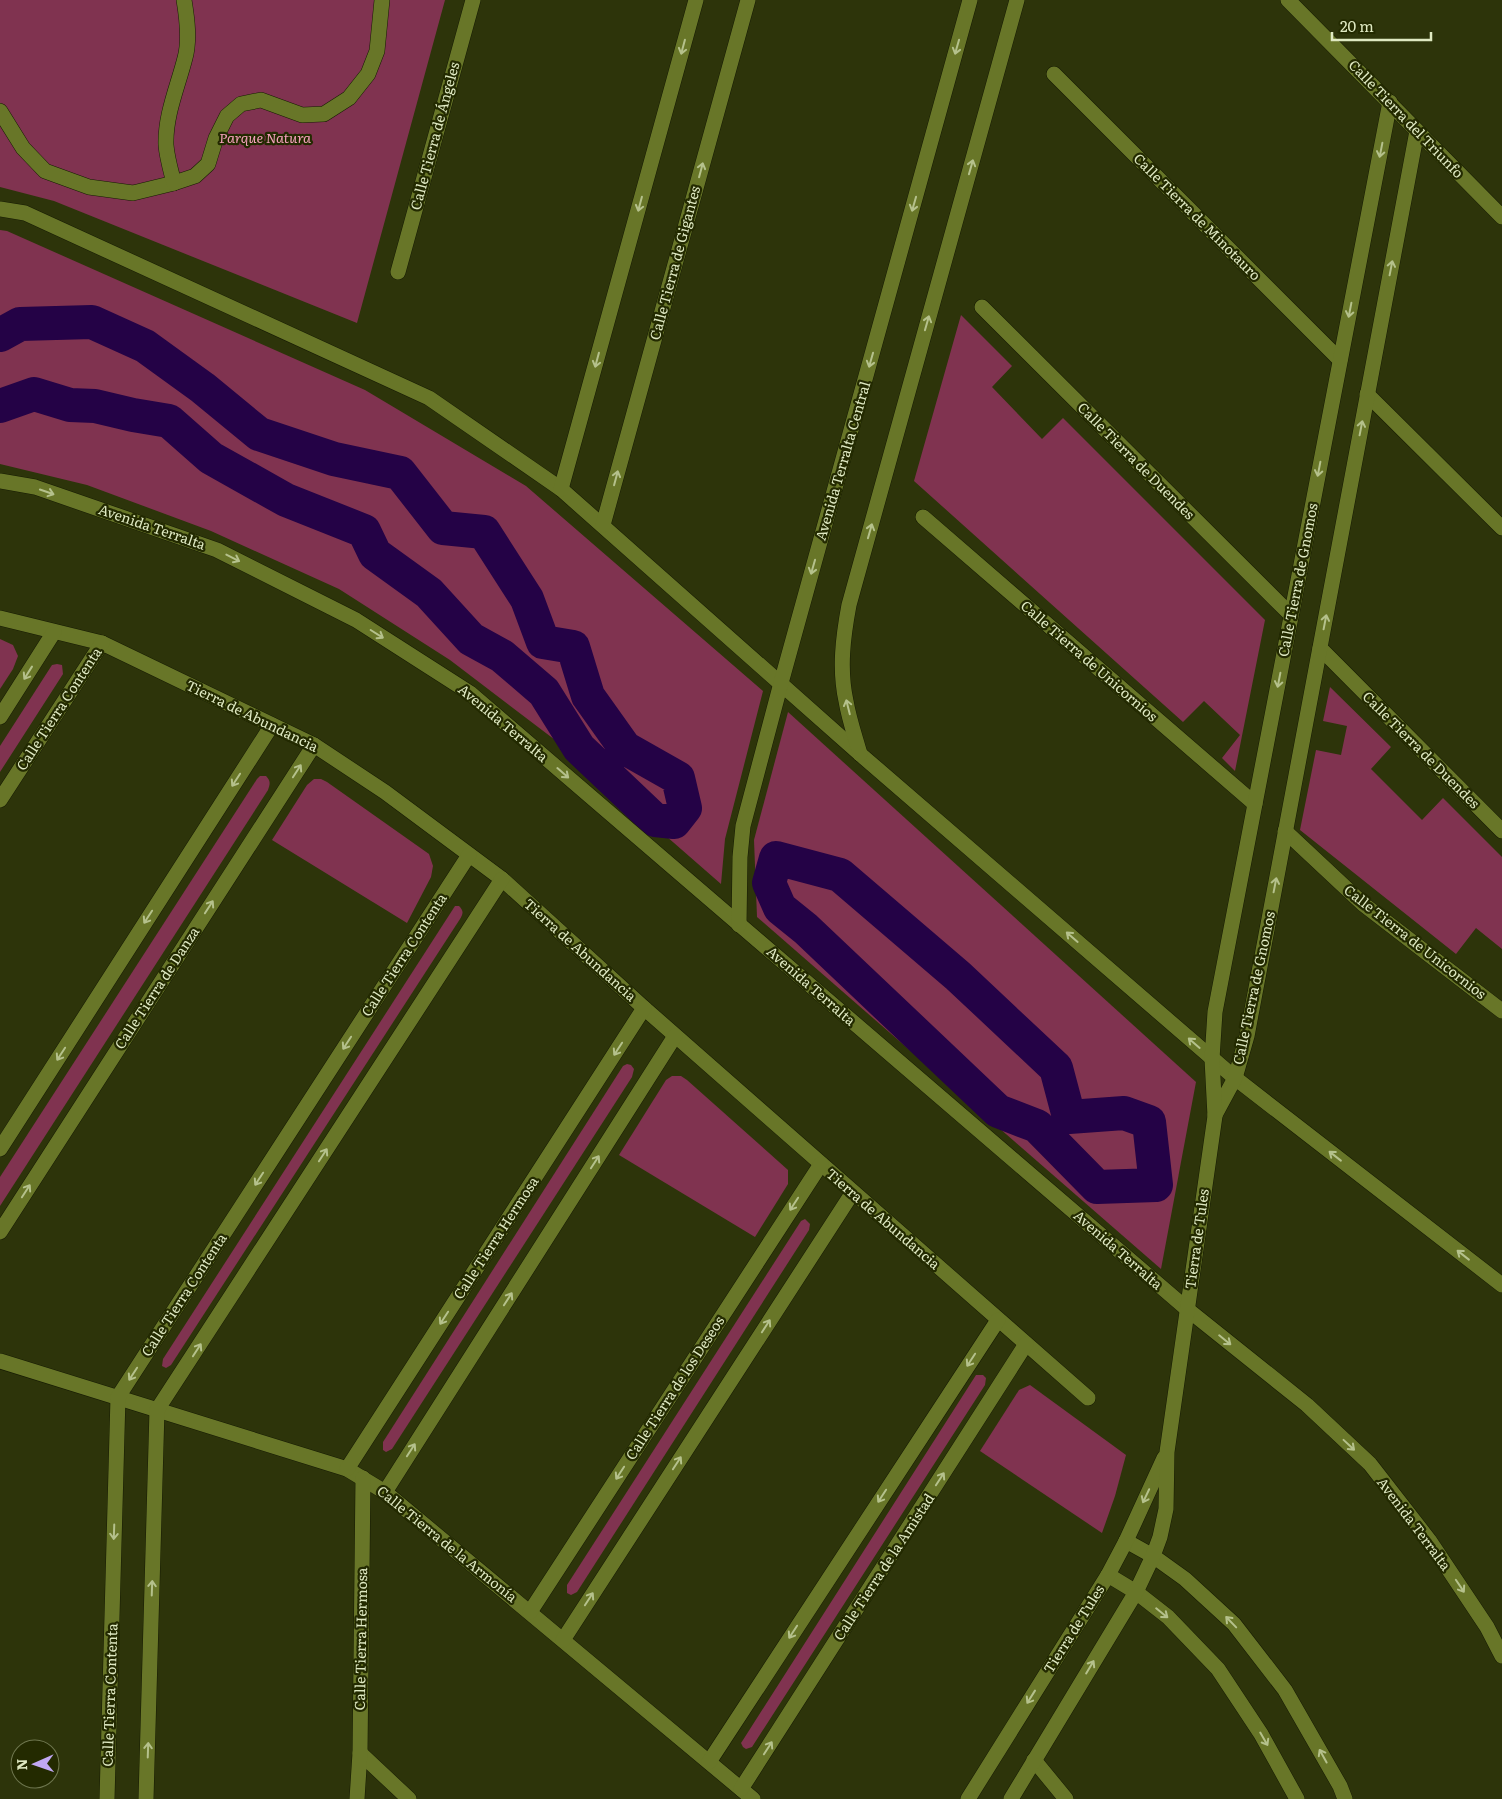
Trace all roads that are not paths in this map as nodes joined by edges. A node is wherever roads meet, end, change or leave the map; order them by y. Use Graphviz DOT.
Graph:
graph roads {
  1 [pos="184,0"];
  2 [pos="382,0"];
  3 [pos="473,0"];
  4 [pos="696,0"];
  5 [pos="748,0"];
  6 [pos="970,0"];
  7 [pos="1017,0"];
  8 [pos="1288,0"];
  9 [pos="1054,74"];
  10 [pos="1390,102"];
  11 [pos="0,110"];
  12 [pos="1417,131"];
  13 [pos="174,184"];
  14 [pos="0,209"];
  15 [pos="1502,217"];
  16 [pos="398,272"];
  17 [pos="982,307"];
  18 [pos="1340,360"];
  19 [pos="1367,394"];
  20 [pos="0,481"];
  21 [pos="561,489"];
  22 [pos="922,517"];
  23 [pos="603,525"];
  24 [pos="1502,528"];
  25 [pos="1291,615"];
  26 [pos="0,618"];
  27 [pos="54,632"];
  28 [pos="102,642"];
  29 [pos="1320,648"];
  30 [pos="781,683"];
  31 [pos="0,717"];
  32 [pos="272,725"];
  33 [pos="314,745"];
  34 [pos="860,754"];
  35 [pos="0,800"];
  36 [pos="1255,804"];
  37 [pos="1285,831"];
  38 [pos="1502,831"];
  39 [pos="469,855"];
  40 [pos="502,879"];
  41 [pos="740,925"];
  42 [pos="644,1008"];
  43 [pos="1502,1011"];
  44 [pos="675,1036"];
  45 [pos="1212,1059"];
  46 [pos="1235,1078"];
  47 [pos="1215,1116"];
  48 [pos="0,1149"];
  49 [pos="821,1164"];
  50 [pos="853,1192"];
  51 [pos="0,1232"];
  52 [pos="1502,1285"];
  53 [pos="1187,1310"];
  54 [pos="998,1320"];
  55 [pos="1026,1344"];
  56 [pos="0,1361"];
  57 [pos="118,1398"];
  58 [pos="1088,1398"];
  59 [pos="157,1410"];
  60 [pos="1167,1452"];
  61 [pos="348,1469"];
  62 [pos="363,1478"];
  63 [pos="385,1492"];
  64 [pos="1126,1541"];
  65 [pos="1153,1556"];
  66 [pos="1108,1575"];
  67 [pos="1136,1592"];
  68 [pos="530,1612"];
  69 [pos="563,1640"];
  70 [pos="1502,1656"];
  71 [pos="360,1754"];
  72 [pos="1034,1760"];
  73 [pos="709,1762"];
  74 [pos="747,1794"];
  75 [pos="107,1799"];
  76 [pos="146,1799"];
  77 [pos="358,1799"];
  78 [pos="409,1799"];
  79 [pos="968,1799"];
  80 [pos="1011,1799"];
  81 [pos="1066,1799"];
  82 [pos="1297,1799"];
  83 [pos="1345,1799"];
  1 -- 13 [label="street"];
  2 -- 13 [label="street"];
  3 -- 16 [label="street, Calle Tierra de Ángeles"];
  4 -- 21 [label="street, one-way"];
  23 -- 5 [label="street, Calle Tierra de Gigantes, one-way"];
  6 -- 30 [label="street, Avenida Terralta Central, one-way"];
  34 -- 7 [label="street, one-way"];
  8 -- 10 [label="street, Calle Tierra del Triunfo"];
  9 -- 18 [label="street, Calle Tierra de Minotauro"];
  10 -- 12 [label="street, Calle Tierra del Triunfo"];
  10 -- 18 [label="street, Calle Tierra de Gnomos, one-way"];
  11 -- 13 [label="street"];
  12 -- 15 [label="street, Calle Tierra del Triunfo"];
  19 -- 12 [label="street, Calle Tierra de Gnomos, one-way"];
  14 -- 21 [label="street"];
  17 -- 25 [label="street, Calle Tierra de Duendes"];
  18 -- 25 [label="street, Calle Tierra de Gnomos, one-way"];
  19 -- 24 [label="street"];
  29 -- 19 [label="street, Calle Tierra de Gnomos, one-way"];
  20 -- 41 [label="street, Avenida Terralta, one-way"];
  21 -- 23 [label="street"];
  22 -- 36 [label="street, Calle Tierra de Unicornios"];
  23 -- 30 [label="street"];
  25 -- 36 [label="street, Calle Tierra de Gnomos, one-way"];
  26 -- 27 [label="street, Tierra de Abundancia"];
  27 -- 28 [label="street, Tierra de Abundancia"];
  27 -- 31 [label="street, one-way"];
  28 -- 32 [label="street, Tierra de Abundancia"];
  28 -- 35 [label="street, Calle Tierra Contenta"];
  29 -- 37 [label="street, Calle Tierra de Gnomos"];
  29 -- 38 [label="street, Calle Tierra de Duendes"];
  30 -- 34 [label="street"];
  30 -- 41 [label="street, Avenida Terralta Central"];
  32 -- 33 [label="street, Tierra de Abundancia"];
  32 -- 48 [label="street, one-way"];
  33 -- 39 [label="street, Tierra de Abundancia"];
  51 -- 33 [label="street, Calle Tierra de Danza, one-way"];
  45 -- 34 [label="street, one-way"];
  36 -- 45 [label="street, Calle Tierra de Gnomos"];
  37 -- 43 [label="street, Calle Tierra de Unicornios"];
  46 -- 37 [label="street, Calle Tierra de Gnomos, one-way"];
  39 -- 40 [label="street, Tierra de Abundancia"];
  39 -- 57 [label="street, Calle Tierra Contenta, one-way"];
  40 -- 42 [label="street, Tierra de Abundancia"];
  59 -- 40 [label="street, one-way"];
  41 -- 53 [label="street, Avenida Terralta"];
  42 -- 44 [label="street, Tierra de Abundancia"];
  42 -- 61 [label="street, Calle Tierra Hermosa, one-way"];
  44 -- 49 [label="street, Tierra de Abundancia"];
  63 -- 44 [label="street, one-way"];
  45 -- 46 [label="street"];
  45 -- 47 [label="street, Tierra de Tules"];
  46 -- 47 [label="street, Tierra de Tules"];
  52 -- 46 [label="street, one-way"];
  47 -- 53 [label="street, Tierra de Tules"];
  49 -- 50 [label="street, Tierra de Abundancia"];
  49 -- 68 [label="street, Calle Tierra de los Deseos, one-way"];
  50 -- 54 [label="street, Tierra de Abundancia"];
  69 -- 50 [label="street, one-way"];
  53 -- 60 [label="street, Tierra de Tules"];
  53 -- 70 [label="street, Avenida Terralta, one-way"];
  54 -- 55 [label="street, Tierra de Abundancia"];
  54 -- 73 [label="street, one-way"];
  55 -- 58 [label="street, Tierra de Abundancia"];
  74 -- 55 [label="street, Calle Tierra de la Amistad, one-way"];
  56 -- 57 [label="street, Calle Tierra de la Armonía"];
  57 -- 59 [label="street, Calle Tierra de la Armonía"];
  57 -- 75 [label="street, Calle Tierra Contenta, one-way"];
  59 -- 61 [label="street, Calle Tierra de la Armonía"];
  76 -- 59 [label="street, one-way"];
  60 -- 64 [label="street, Tierra de Tules, one-way"];
  60 -- 65 [label="street, Tierra de Tules"];
  61 -- 62 [label="street, Calle Tierra de la Armonía"];
  62 -- 63 [label="street, Calle Tierra de la Armonía"];
  62 -- 71 [label="street, Calle Tierra Hermosa"];
  63 -- 68 [label="street, Calle Tierra de la Armonía"];
  64 -- 65 [label="street"];
  64 -- 66 [label="street, Tierra de Tules"];
  65 -- 67 [label="street, Tierra de Tules"];
  83 -- 65 [label="street, one-way"];
  66 -- 67 [label="street"];
  66 -- 79 [label="street, Tierra de Tules, one-way"];
  72 -- 67 [label="street, Tierra de Tules, one-way"];
  67 -- 82 [label="street, one-way"];
  68 -- 69 [label="street, Calle Tierra de la Armonía"];
  69 -- 73 [label="street, Calle Tierra de la Armonía"];
  71 -- 77 [label="street, Calle Tierra Hermosa"];
  71 -- 78 [label="street"];
  72 -- 80 [label="street, Tierra de Tules"];
  72 -- 81 [label="street"];
  73 -- 74 [label="street, Calle Tierra de la Armonía"];
}
